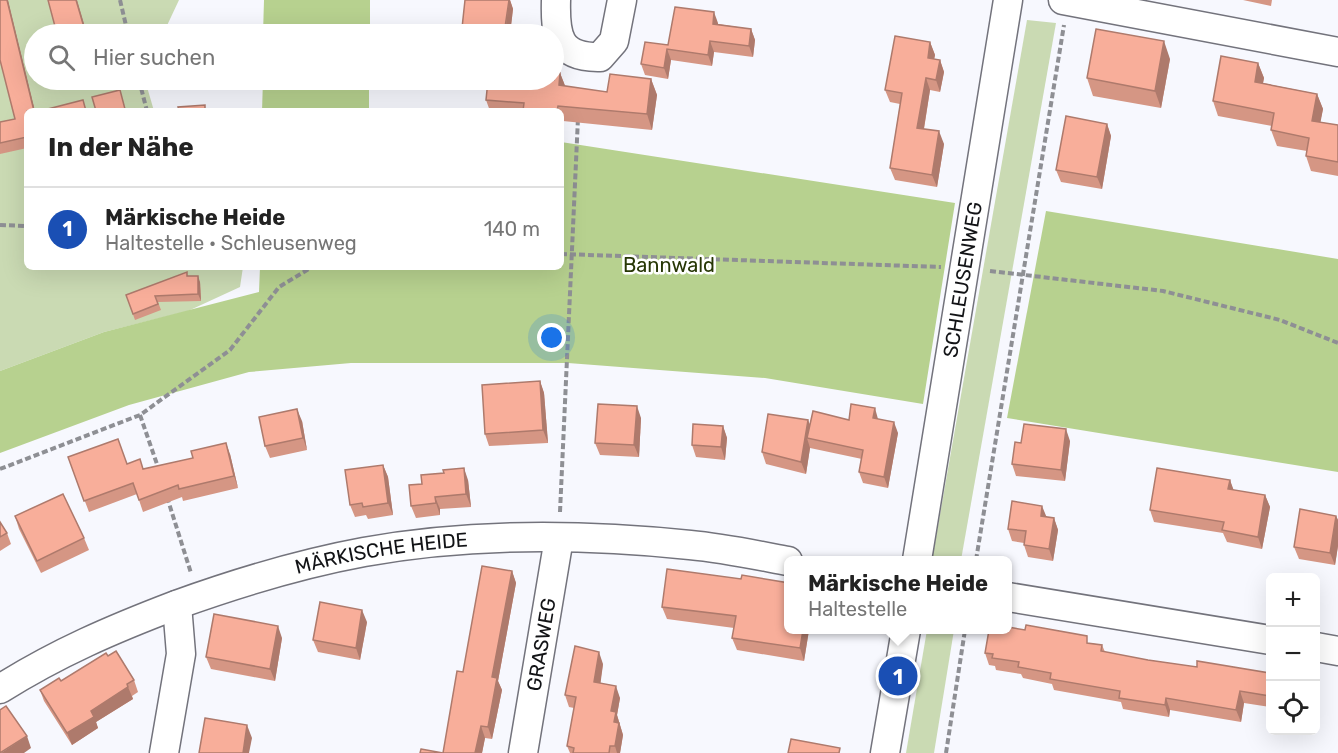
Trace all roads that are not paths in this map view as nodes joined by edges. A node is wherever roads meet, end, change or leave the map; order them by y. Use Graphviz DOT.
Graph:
graph roads {
  1 [pos="556,0"];
  2 [pos="622,0"];
  3 [pos="1008,0"];
  4 [pos="1065,0"];
  5 [pos="555,24"];
  6 [pos="564,46"];
  7 [pos="1338,52"];
  8 [pos="559,538"];
  9 [pos="918,556"];
  10 [pos="784,560"];
  11 [pos="1012,598"];
  12 [pos="188,601"];
  13 [pos="905,634"];
  14 [pos="1266,639"];
  15 [pos="1320,648"];
  16 [pos="1338,651"];
  17 [pos="0,689"];
  18 [pos="164,753"];
  19 [pos="523,753"];
  20 [pos="885,753"];
  1 -- 5 [label="street"];
  2 -- 6 [label="street"];
  3 -- 9 [label="street, SCHLEUSENWEG"];
  4 -- 7 [label="street"];
  8 -- 10 [label="street, MÄRKISCHE HEIDE"];
  8 -- 12 [label="street, MÄRKISCHE HEIDE"];
  8 -- 19 [label="street, GRASWEG"];
  11 -- 14 [label="street"];
  12 -- 17 [label="street, MÄRKISCHE HEIDE"];
  12 -- 18 [label="street"];
  13 -- 20 [label="street"];
  15 -- 16 [label="street"];
}
